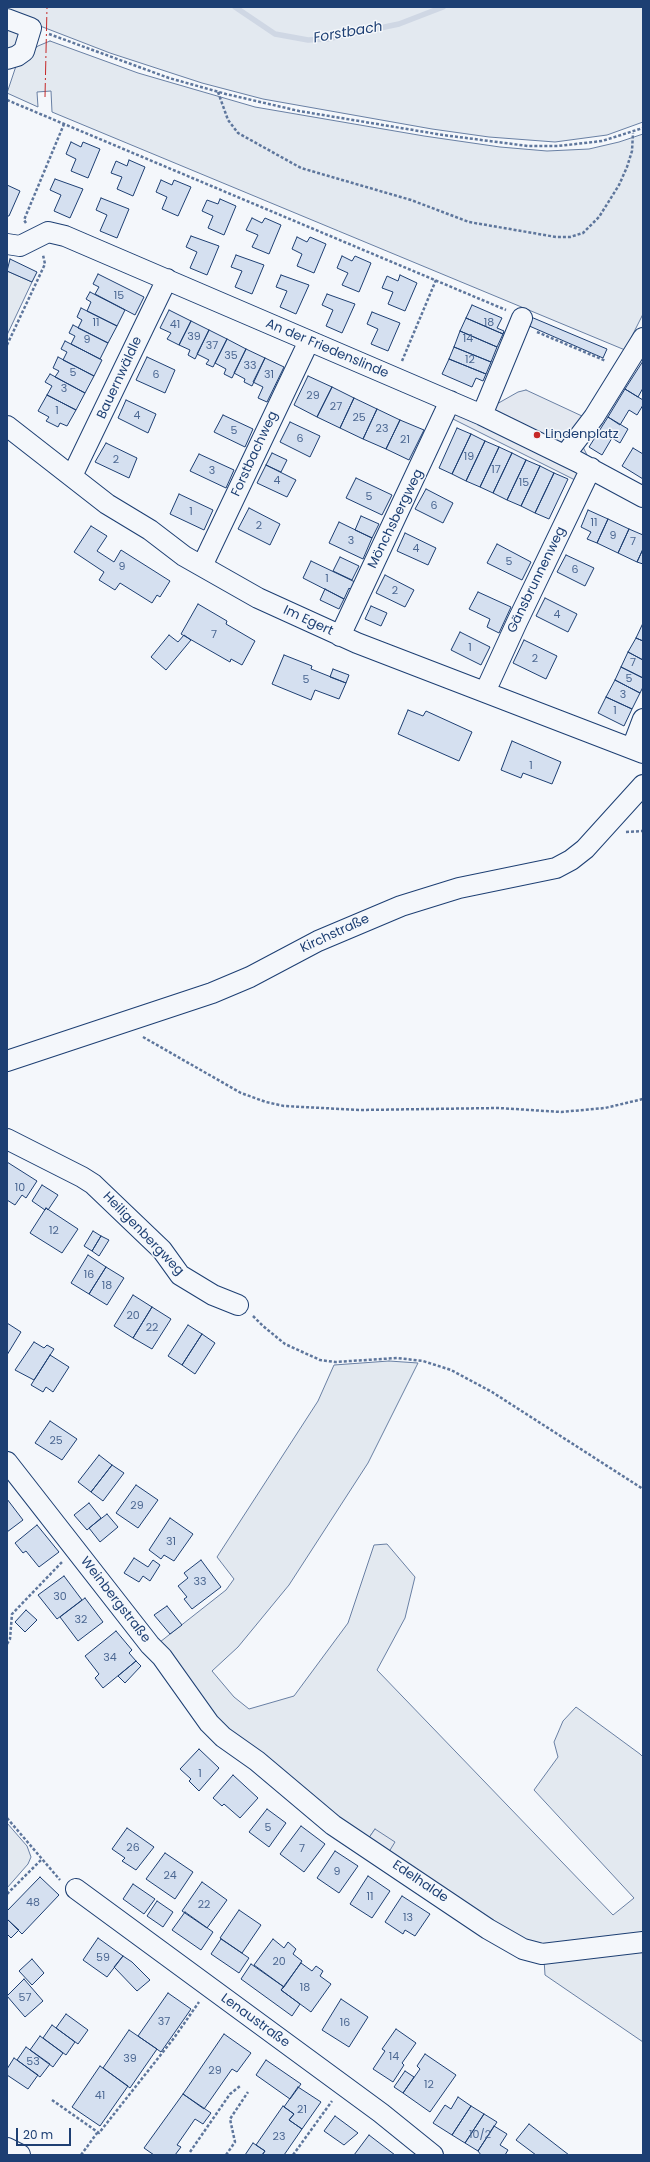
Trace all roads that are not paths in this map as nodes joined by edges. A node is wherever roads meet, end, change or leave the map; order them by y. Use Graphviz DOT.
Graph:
graph roads {
  1 [pos="7,19"];
  2 [pos="7,59"];
  3 [pos="7,244"];
  4 [pos="167,279"];
  5 [pos="521,321"];
  6 [pos="643,338"];
  7 [pos="309,341"];
  8 [pos="450,401"];
  9 [pos="482,415"];
  10 [pos="7,426"];
  11 [pos="565,455"];
  12 [pos="591,468"];
  13 [pos="72,476"];
  14 [pos="643,497"];
  15 [pos="202,566"];
  16 [pos="340,636"];
  17 [pos="485,692"];
  18 [pos="643,719"];
  19 [pos="638,751"];
  20 [pos="643,785"];
  21 [pos="7,1061"];
  22 [pos="7,1139"];
  23 [pos="238,1305"];
  24 [pos="7,1462"];
  25 [pos="223,1737"];
  26 [pos="76,1889"];
  27 [pos="643,1942"];
  28 [pos="7,2149"];
  29 [pos="19,2155"];
  30 [pos="433,2155"];
  1 -- 2 [label="street"];
  3 -- 4 [label="street, An der Friedenslinde"];
  4 -- 7 [label="street, An der Friedenslinde"];
  4 -- 13 [label="street, Bauernwäldle"];
  5 -- 9 [label="street"];
  6 -- 11 [label="street"];
  7 -- 8 [label="street, An der Friedenslinde"];
  7 -- 15 [label="street, Forstbachweg"];
  8 -- 9 [label="street, An der Friedenslinde"];
  8 -- 16 [label="street, Mönchsbergweg"];
  9 -- 11 [label="street, An der Friedenslinde"];
  10 -- 13 [label="street, Im Egert"];
  11 -- 12 [label="street, An der Friedenslinde"];
  12 -- 14 [label="street, An der Friedenslinde"];
  12 -- 17 [label="street, Gänsbrunnenweg"];
  13 -- 15 [label="street, Im Egert"];
  15 -- 16 [label="street, Im Egert"];
  16 -- 17 [label="street, Im Egert"];
  17 -- 19 [label="street, Im Egert"];
  18 -- 19 [label="street"];
  20 -- 21 [label="street, Kirchstraße"];
  22 -- 23 [label="street, Heiligenbergweg"];
  24 -- 25 [label="street, Weinbergstraße"];
  25 -- 27 [label="street, Edelhalde"];
  26 -- 30 [label="street, Lenaustraße"];
  28 -- 29 [label="main road"];
}
